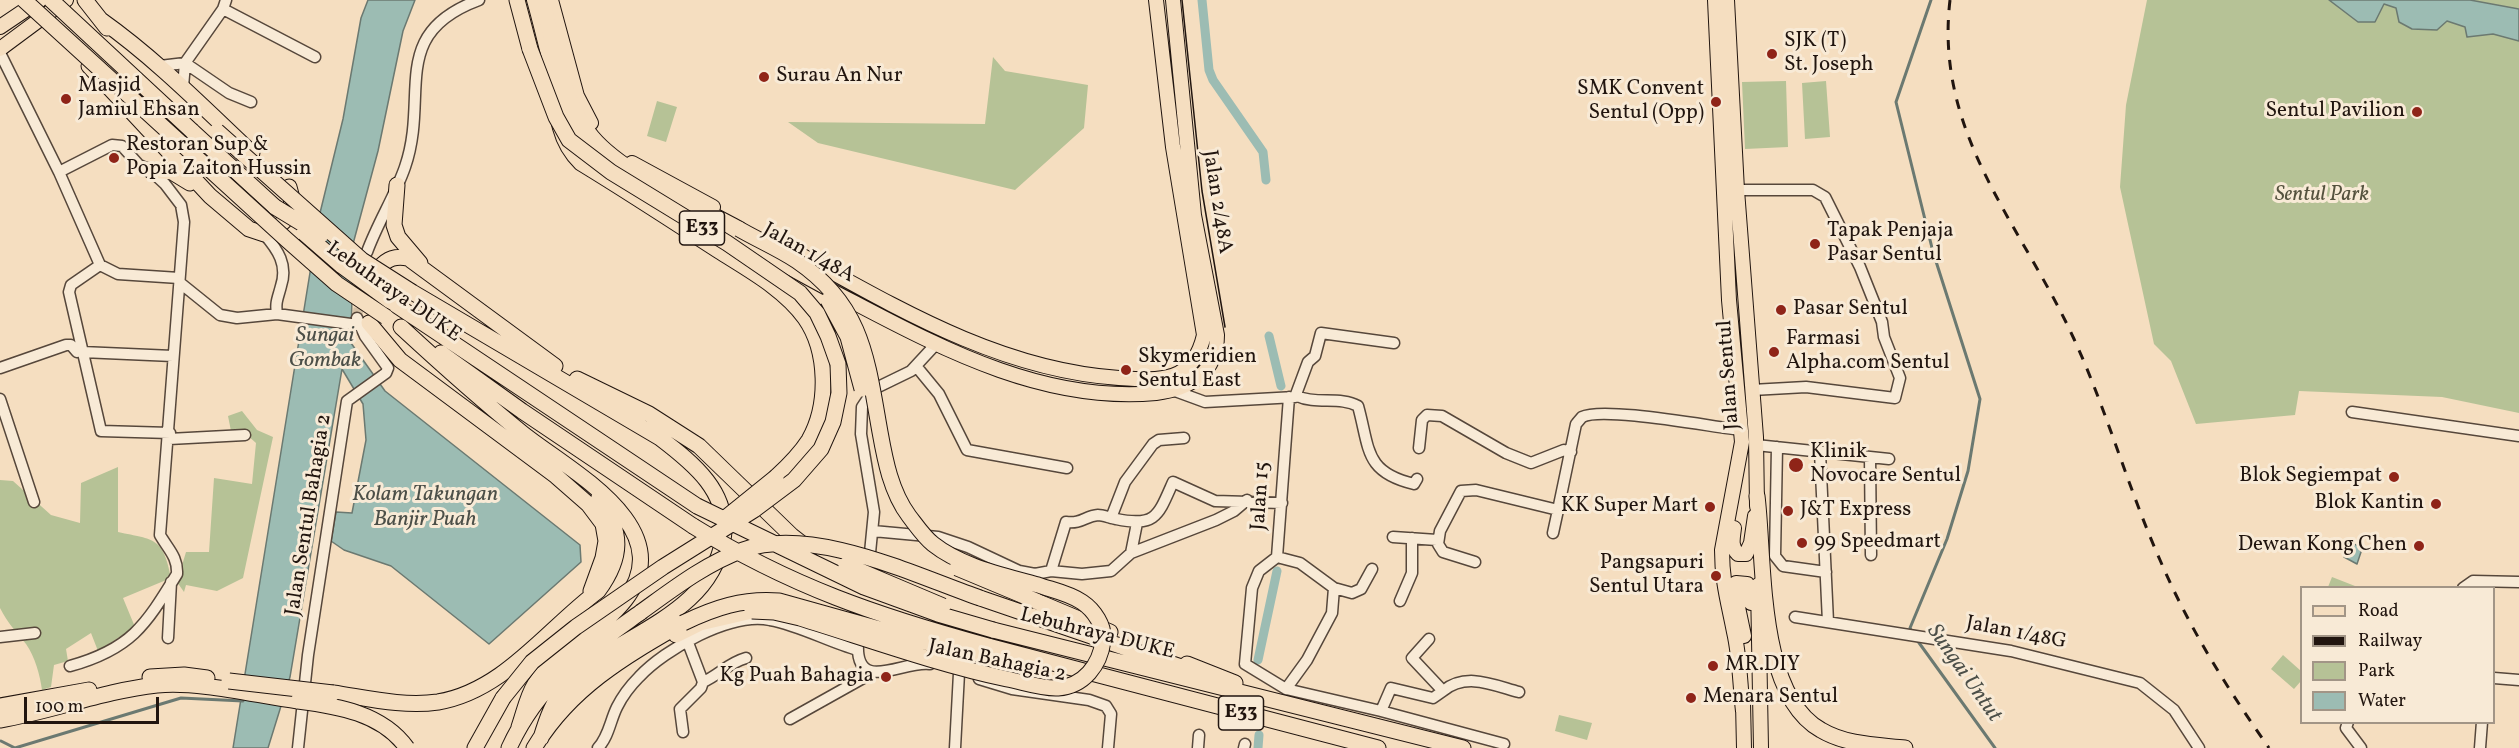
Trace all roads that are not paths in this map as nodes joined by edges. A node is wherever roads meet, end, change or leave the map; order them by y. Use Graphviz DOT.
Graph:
graph roads {
  1 [pos="24,0"];
  2 [pos="40,0"];
  3 [pos="51,0"];
  4 [pos="66,0"];
  5 [pos="85,0"];
  6 [pos="479,0"];
  7 [pos="517,0"];
  8 [pos="534,0"];
  9 [pos="542,0"];
  10 [pos="551,0"];
  11 [pos="1156,0"];
  12 [pos="1173,0"];
  13 [pos="1715,0"];
  14 [pos="1727,0"];
  15 [pos="224,5"];
  16 [pos="101,20"];
  17 [pos="0,27"];
  18 [pos="56,29"];
  19 [pos="0,51"];
  20 [pos="315,57"];
  21 [pos="185,63"];
  22 [pos="160,66"];
  23 [pos="555,81"];
  24 [pos="183,87"];
  25 [pos="251,102"];
  26 [pos="150,170"];
  27 [pos="60,172"];
  28 [pos="397,185"];
  29 [pos="1737,190"];
  30 [pos="210,196"];
  31 [pos="275,207"];
  32 [pos="739,229"];
  33 [pos="264,234"];
  34 [pos="365,256"];
  35 [pos="100,266"];
  36 [pos="422,266"];
  37 [pos="379,268"];
  38 [pos="179,280"];
  39 [pos="277,314"];
  40 [pos="359,323"];
  41 [pos="401,327"];
  42 [pos="472,327"];
  43 [pos="1394,343"];
  44 [pos="936,344"];
  45 [pos="80,352"];
  46 [pos="173,356"];
  47 [pos="916,366"];
  48 [pos="0,368"];
  49 [pos="1188,369"];
  50 [pos="562,371"];
  51 [pos="1194,383"];
  52 [pos="1173,384"];
  53 [pos="1752,390"];
  54 [pos="1293,396"];
  55 [pos="0,399"];
  56 [pos="1205,402"];
  57 [pos="2352,412"];
  58 [pos="245,435"];
  59 [pos="170,436"];
  60 [pos="2519,436"];
  61 [pos="1184,438"];
  62 [pos="1746,439"];
  63 [pos="1777,447"];
  64 [pos="1419,448"];
  65 [pos="1571,452"];
  66 [pos="1820,452"];
  67 [pos="1870,457"];
  68 [pos="1889,459"];
  69 [pos="1067,468"];
  70 [pos="1417,479"];
  71 [pos="586,480"];
  72 [pos="1757,496"];
  73 [pos="1247,500"];
  74 [pos="34,502"];
  75 [pos="1282,503"];
  76 [pos="1558,510"];
  77 [pos="1111,518"];
  78 [pos="1137,523"];
  79 [pos="873,531"];
  80 [pos="1553,533"];
  81 [pos="1392,537"];
  82 [pos="1412,538"];
  83 [pos="1437,540"];
  84 [pos="1131,553"];
  85 [pos="1871,555"];
  86 [pos="1277,557"];
  87 [pos="1475,562"];
  88 [pos="663,567"];
  89 [pos="868,568"];
  90 [pos="1372,569"];
  91 [pos="1051,572"];
  92 [pos="1826,572"];
  93 [pos="171,582"];
  94 [pos="2519,582"];
  95 [pos="2465,585"];
  96 [pos="634,587"];
  97 [pos="1334,588"];
  98 [pos="587,599"];
  99 [pos="1400,601"];
  100 [pos="1795,617"];
  101 [pos="1828,622"];
  102 [pos="990,626"];
  103 [pos="35,633"];
  104 [pos="0,637"];
  105 [pos="168,638"];
  106 [pos="1430,639"];
  107 [pos="687,640"];
  108 [pos="988,651"];
  109 [pos="746,658"];
  110 [pos="624,660"];
  111 [pos="70,666"];
  112 [pos="874,672"];
  113 [pos="960,673"];
  114 [pos="2495,678"];
  115 [pos="2519,680"];
  116 [pos="703,682"];
  117 [pos="229,686"];
  118 [pos="1443,691"];
  119 [pos="1519,692"];
  120 [pos="1287,697"];
  121 [pos="0,706"];
  122 [pos="1381,711"];
  123 [pos="1743,717"];
  124 [pos="790,719"];
  125 [pos="0,720"];
  126 [pos="1760,722"];
  127 [pos="2482,724"];
  128 [pos="2347,725"];
  129 [pos="519,727"];
  130 [pos="683,732"];
  131 [pos="1199,735"];
  132 [pos="538,743"];
  133 [pos="1504,744"];
  134 [pos="298,748"];
  135 [pos="407,748"];
  136 [pos="475,748"];
  137 [pos="508,748"];
  138 [pos="598,748"];
  139 [pos="955,748"];
  140 [pos="1108,748"];
  141 [pos="1198,748"];
  142 [pos="1378,748"];
  143 [pos="1463,748"];
  144 [pos="1744,748"];
  145 [pos="1761,748"];
  146 [pos="1905,748"];
  147 [pos="2199,748"];
  148 [pos="2361,748"];
  149 [pos="2480,748"];
  1 -- 18 [label="highway, Lebuhraya DUKE / E33, bridge"];
  2 -- 17 [label="main road"];
  3 -- 31 [label="highway, Lebuhraya DUKE / E33, bridge"];
  4 -- 19 [label="main road"];
  5 -- 16 [label="highway"];
  6 -- 28 [label="street"];
  7 -- 88 [label="highway, E33, bridge"];
  8 -- 23 [label="main road, Jalan 1/48A"];
  9 -- 32 [label="highway, E33"];
  10 -- 52 [label="main road, Jalan 1/48A"];
  11 -- 49 [label="main road, Jalan 2/48A"];
  12 -- 51 [label="main road, Jalan 2/48A"];
  13 -- 62 [label="main road, Jalan Sentul"];
  14 -- 29 [label="main road, Jalan Sentul"];
  15 -- 20 [label="street"];
  15 -- 21 [label="street"];
  16 -- 22 [label="highway"];
  16 -- 34 [label="highway, bridge"];
  18 -- 30 [label="highway, bridge"];
  18 -- 41 [label="highway, Lebuhraya DUKE / E33, bridge"];
  19 -- 27 [label="street"];
  21 -- 22 [label="street"];
  21 -- 24 [label="street"];
  21 -- 25 [label="street"];
  22 -- 24 [label="highway"];
  23 -- 44 [label="main road, Jalan 1/48A"];
  23 -- 88 [label="highway, bridge"];
  24 -- 33 [label="highway"];
  26 -- 27 [label="street"];
  26 -- 30 [label="highway"];
  26 -- 38 [label="street"];
  27 -- 35 [label="street"];
  28 -- 34 [label="street"];
  28 -- 36 [label="highway"];
  29 -- 53 [label="main road, Jalan Sentul"];
  29 -- 53 [label="street"];
  30 -- 33 [label="highway"];
  31 -- 34 [label="highway, bridge"];
  31 -- 102 [label="highway, Lebuhraya DUKE / E33, bridge"];
  32 -- 110 [label="highway, bridge"];
  32 -- 120 [label="highway, bridge"];
  33 -- 39 [label="street"];
  34 -- 42 [label="highway, bridge"];
  35 -- 38 [label="street"];
  35 -- 45 [label="street"];
  36 -- 37 [label="highway"];
  36 -- 50 [label="highway"];
  38 -- 39 [label="street"];
  38 -- 46 [label="street"];
  39 -- 40 [label="street"];
  40 -- 98 [label="highway"];
  40 -- 134 [label="street, Jalan Sentul Bahagia 2"];
  41 -- 71 [label="highway"];
  41 -- 108 [label="highway, Lebuhraya DUKE / E33, bridge"];
  42 -- 50 [label="highway"];
  42 -- 132 [label="highway"];
  43 -- 54 [label="street, Jalan 15"];
  44 -- 47 [label="street"];
  44 -- 52 [label="main road, Jalan 1/48A"];
  45 -- 46 [label="street"];
  45 -- 48 [label="street"];
  45 -- 59 [label="street"];
  46 -- 59 [label="street"];
  47 -- 69 [label="street"];
  47 -- 79 [label="street"];
  49 -- 51 [label="street"];
  49 -- 52 [label="main road"];
  50 -- 102 [label="highway, bridge"];
  51 -- 52 [label="main road"];
  51 -- 56 [label="street"];
  52 -- 56 [label="street"];
  53 -- 62 [label="main road, Jalan Sentul"];
  54 -- 56 [label="street"];
  54 -- 70 [label="street"];
  54 -- 75 [label="street, Jalan 15"];
  55 -- 74 [label="street"];
  57 -- 60 [label="street"];
  58 -- 59 [label="street"];
  59 -- 93 [label="street"];
  61 -- 77 [label="street"];
  62 -- 63 [label="street"];
  62 -- 65 [label="street"];
  62 -- 72 [label="main road, Jalan Sentul"];
  62 -- 72 [label="main road"];
  62 -- 123 [label="main road, Jalan Sentul"];
  63 -- 66 [label="street"];
  63 -- 92 [label="street"];
  64 -- 65 [label="street"];
  65 -- 76 [label="street"];
  66 -- 67 [label="street"];
  66 -- 92 [label="street"];
  67 -- 68 [label="street"];
  67 -- 85 [label="street"];
  71 -- 96 [label="highway"];
  71 -- 98 [label="highway"];
  72 -- 126 [label="main road, Jalan Sentul"];
  72 -- 146 [label="highway"];
  73 -- 75 [label="street"];
  73 -- 78 [label="street"];
  73 -- 84 [label="street"];
  75 -- 86 [label="street, Jalan 15"];
  76 -- 80 [label="street"];
  76 -- 83 [label="street"];
  77 -- 78 [label="street"];
  77 -- 91 [label="street"];
  78 -- 84 [label="street"];
  79 -- 89 [label="street"];
  79 -- 91 [label="street"];
  81 -- 82 [label="street"];
  82 -- 83 [label="street"];
  82 -- 99 [label="street"];
  83 -- 87 [label="street"];
  84 -- 91 [label="street"];
  86 -- 97 [label="street"];
  86 -- 120 [label="street, Jalan 15"];
  88 -- 96 [label="highway, E33, bridge"];
  90 -- 97 [label="street"];
  92 -- 101 [label="street"];
  93 -- 105 [label="street"];
  93 -- 111 [label="street"];
  94 -- 95 [label="street"];
  96 -- 129 [label="highway"];
  96 -- 136 [label="highway, E33, bridge"];
  97 -- 120 [label="street"];
  98 -- 117 [label="highway, bridge"];
  100 -- 101 [label="street, Jalan 1/48G"];
  101 -- 147 [label="street, Jalan 1/48G"];
  102 -- 120 [label="highway, Lebuhraya DUKE / E33"];
  103 -- 104 [label="street"];
  106 -- 118 [label="street"];
  107 -- 112 [label="street"];
  107 -- 116 [label="street"];
  107 -- 138 [label="street"];
  108 -- 110 [label="highway, bridge"];
  108 -- 142 [label="highway, Lebuhraya DUKE / E33"];
  109 -- 116 [label="street"];
  110 -- 132 [label="highway"];
  112 -- 113 [label="street, Jalan Bahagia 2"];
  112 -- 124 [label="street, Jalan Bahagia 2"];
  113 -- 139 [label="street"];
  113 -- 140 [label="street, Jalan Bahagia 2"];
  114 -- 115 [label="street"];
  116 -- 130 [label="street"];
  117 -- 121 [label="highway"];
  117 -- 125 [label="highway"];
  117 -- 135 [label="highway, bridge"];
  118 -- 119 [label="street"];
  118 -- 122 [label="street"];
  120 -- 122 [label="street"];
  120 -- 129 [label="highway, bridge"];
  120 -- 143 [label="highway, Lebuhraya DUKE / E33"];
  122 -- 133 [label="street"];
  123 -- 126 [label="main road"];
  123 -- 144 [label="main road, Jalan Sentul"];
  126 -- 145 [label="main road, Jalan Sentul"];
  127 -- 149 [label="street"];
  128 -- 148 [label="street"];
  129 -- 137 [label="highway"];
  131 -- 141 [label="street"];
}
